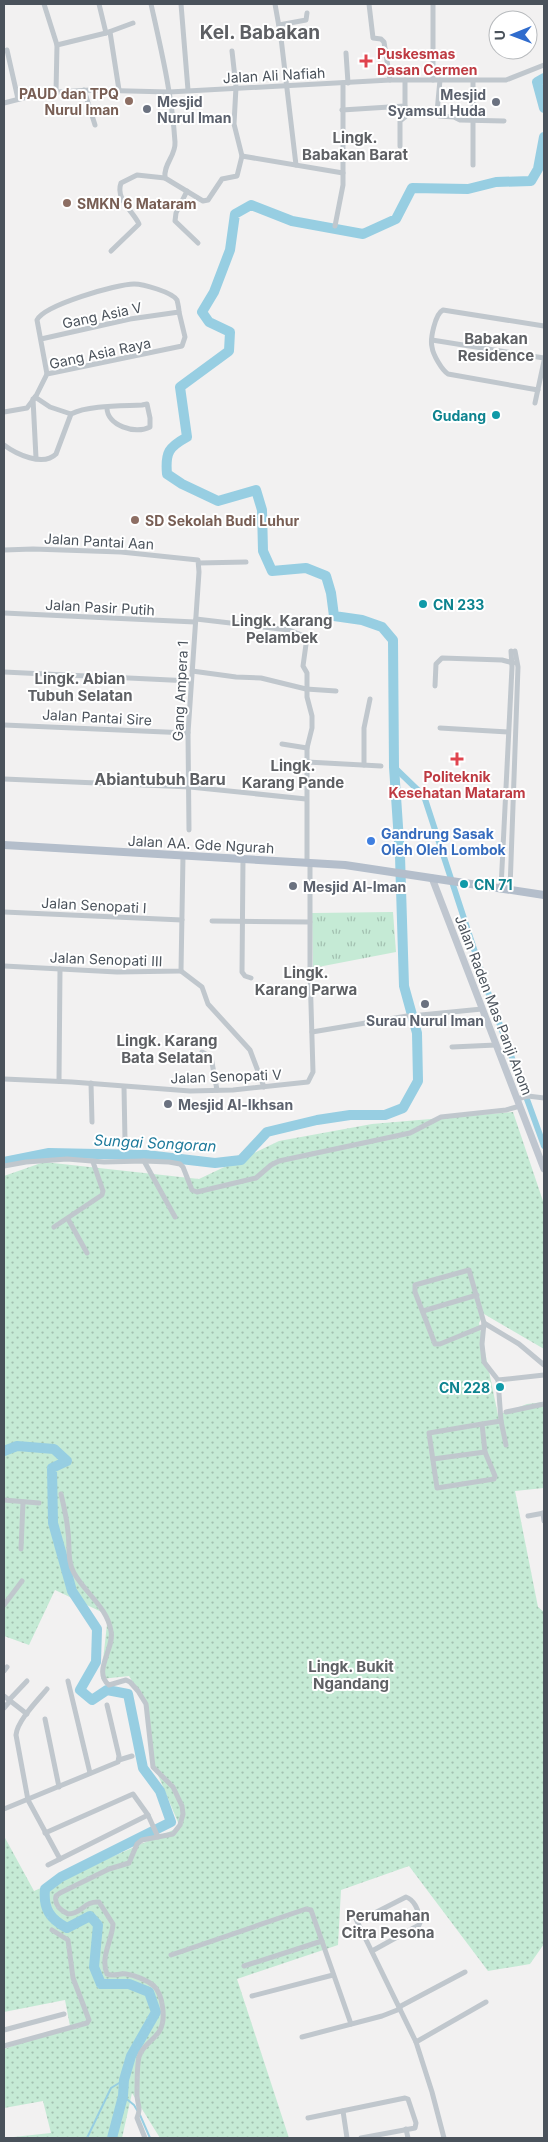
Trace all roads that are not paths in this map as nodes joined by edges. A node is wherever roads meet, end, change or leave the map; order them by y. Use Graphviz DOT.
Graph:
graph roads {
  1 [pos="44,4"];
  2 [pos="100,4"];
  3 [pos="150,4"];
  4 [pos="181,4"];
  5 [pos="275,4"];
  6 [pos="369,4"];
  7 [pos="433,4"];
  8 [pos="307,13"];
  9 [pos="133,24"];
  10 [pos="279,25"];
  11 [pos="108,32"];
  12 [pos="57,46"];
  13 [pos="7,50"];
  14 [pos="232,51"];
  15 [pos="346,53"];
  16 [pos="544,65"];
  17 [pos="390,80"];
  18 [pos="405,80"];
  19 [pos="433,80"];
  20 [pos="440,80"];
  21 [pos="473,81"];
  22 [pos="346,83"];
  23 [pos="286,85"];
  24 [pos="236,88"];
  25 [pos="84,90"];
  26 [pos="119,90"];
  27 [pos="188,90"];
  28 [pos="56,92"];
  29 [pos="169,92"];
  30 [pos="18,100"];
  31 [pos="4,103"];
  32 [pos="405,106"];
  33 [pos="342,110"];
  34 [pos="473,120"];
  35 [pos="504,121"];
  36 [pos="95,125"];
  37 [pos="400,146"];
  38 [pos="242,156"];
  39 [pos="296,165"];
  40 [pos="473,166"];
  41 [pos="342,173"];
  42 [pos="165,178"];
  43 [pos="187,191"];
  44 [pos="336,226"];
  45 [pos="198,243"];
  46 [pos="111,251"];
  47 [pos="179,312"];
  48 [pos="544,326"];
  49 [pos="41,339"];
  50 [pos="432,340"];
  51 [pos="544,360"];
  52 [pos="47,374"];
  53 [pos="538,390"];
  54 [pos="34,398"];
  55 [pos="535,403"];
  56 [pos="107,408"];
  57 [pos="4,412"];
  58 [pos="72,414"];
  59 [pos="4,445"];
  60 [pos="36,458"];
  61 [pos="4,550"];
  62 [pos="246,562"];
  63 [pos="199,563"];
  64 [pos="4,613"];
  65 [pos="196,620"];
  66 [pos="513,651"];
  67 [pos="514,663"];
  68 [pos="192,671"];
  69 [pos="4,672"];
  70 [pos="191,681"];
  71 [pos="435,686"];
  72 [pos="306,689"];
  73 [pos="336,690"];
  74 [pos="370,698"];
  75 [pos="509,721"];
  76 [pos="516,722"];
  77 [pos="4,724"];
  78 [pos="440,728"];
  79 [pos="508,732"];
  80 [pos="188,733"];
  81 [pos="282,744"];
  82 [pos="307,748"];
  83 [pos="307,762"];
  84 [pos="364,765"];
  85 [pos="381,766"];
  86 [pos="4,779"];
  87 [pos="190,787"];
  88 [pos="306,799"];
  89 [pos="505,802"];
  90 [pos="513,802"];
  91 [pos="190,830"];
  92 [pos="4,845"];
  93 [pos="183,856"];
  94 [pos="243,858"];
  95 [pos="308,862"];
  96 [pos="432,878"];
  97 [pos="501,888"];
  98 [pos="510,889"];
  99 [pos="544,895"];
  100 [pos="4,912"];
  101 [pos="182,920"];
  102 [pos="212,922"];
  103 [pos="310,922"];
  104 [pos="241,923"];
  105 [pos="4,966"];
  106 [pos="60,969"];
  107 [pos="181,972"];
  108 [pos="251,978"];
  109 [pos="482,1009"];
  110 [pos="421,1015"];
  111 [pos="407,1016"];
  112 [pos="312,1032"];
  113 [pos="496,1045"];
  114 [pos="452,1047"];
  115 [pos="202,1052"];
  116 [pos="4,1079"];
  117 [pos="59,1081"];
  118 [pos="91,1083"];
  119 [pos="124,1087"];
  120 [pos="264,1087"];
  121 [pos="217,1090"];
  122 [pos="544,1098"];
  123 [pos="522,1099"];
  124 [pos="92,1122"];
  125 [pos="125,1141"];
  126 [pos="144,1161"];
  127 [pos="93,1162"];
  128 [pos="4,1166"];
  129 [pos="544,1169"];
  130 [pos="175,1217"];
  131 [pos="68,1219"];
  132 [pos="54,1228"];
  133 [pos="87,1253"];
  134 [pos="477,1295"];
  135 [pos="423,1311"];
  136 [pos="484,1325"];
  137 [pos="544,1365"];
  138 [pos="544,1375"];
  139 [pos="498,1380"];
  140 [pos="544,1404"];
  141 [pos="506,1412"];
  142 [pos="501,1421"];
  143 [pos="482,1424"];
  144 [pos="506,1445"];
  145 [pos="485,1452"];
  146 [pos="433,1459"];
  147 [pos="61,1494"];
  148 [pos="4,1500"];
  149 [pos="23,1502"];
  150 [pos="38,1502"];
  151 [pos="544,1513"];
  152 [pos="528,1516"];
  153 [pos="544,1521"];
  154 [pos="21,1549"];
  155 [pos="22,1581"];
  156 [pos="4,1605"];
  157 [pos="27,1681"];
  158 [pos="68,1681"];
  159 [pos="46,1689"];
  160 [pos="8,1699"];
  161 [pos="107,1704"];
  162 [pos="4,1708"];
  163 [pos="27,1714"];
  164 [pos="45,1719"];
  165 [pos="132,1756"];
  166 [pos="119,1760"];
  167 [pos="90,1773"];
  168 [pos="59,1787"];
  169 [pos="28,1800"];
  170 [pos="4,1809"];
  171 [pos="148,1815"];
  172 [pos="45,1833"];
  173 [pos="157,1836"];
  174 [pos="60,1859"];
  175 [pos="48,1865"];
  176 [pos="352,1911"];
  177 [pos="358,1921"];
  178 [pos="52,1930"];
  179 [pos="322,1941"];
  180 [pos="372,1950"];
  181 [pos="171,1955"];
  182 [pos="244,1966"];
  183 [pos="465,1972"];
  184 [pos="334,1975"];
  185 [pos="252,1996"];
  186 [pos="486,2002"];
  187 [pos="400,2008"];
  188 [pos="64,2014"];
  189 [pos="351,2024"];
  190 [pos="4,2030"];
  191 [pos="302,2037"];
  192 [pos="416,2042"];
  193 [pos="4,2046"];
  194 [pos="343,2112"];
  195 [pos="308,2118"];
  196 [pos="406,2129"];
  197 [pos="381,2136"];
  198 [pos="145,2138"];
  199 [pos="348,2138"];
  200 [pos="360,2138"];
  201 [pos="408,2138"];
  202 [pos="444,2138"];
  1 -- 12 [label="street"];
  2 -- 11 [label="street"];
  3 -- 29 [label="street"];
  4 -- 27 [label="street"];
  5 -- 10 [label="street"];
  6 -- 17 [label="street"];
  7 -- 19 [label="street"];
  8 -- 10 [label="street"];
  9 -- 11 [label="street"];
  10 -- 23 [label="street"];
  11 -- 12 [label="street"];
  11 -- 26 [label="street"];
  12 -- 28 [label="street"];
  13 -- 30 [label="street"];
  14 -- 24 [label="street"];
  15 -- 22 [label="street"];
  16 -- 21 [label="street, Jalan Ali Nafiah"];
  17 -- 18 [label="street, Jalan Ali Nafiah"];
  17 -- 22 [label="street, Jalan Ali Nafiah"];
  18 -- 19 [label="street, Jalan Ali Nafiah"];
  18 -- 32 [label="street"];
  19 -- 20 [label="street, Jalan Ali Nafiah"];
  20 -- 21 [label="street, Jalan Ali Nafiah"];
  20 -- 34 [label="street"];
  21 -- 34 [label="street"];
  22 -- 23 [label="street, Jalan Ali Nafiah"];
  22 -- 33 [label="street"];
  23 -- 24 [label="street, Jalan Ali Nafiah"];
  23 -- 39 [label="street"];
  24 -- 27 [label="street, Jalan Ali Nafiah"];
  24 -- 38 [label="street"];
  25 -- 26 [label="street, Jalan Ali Nafiah"];
  25 -- 28 [label="street, Jalan Ali Nafiah"];
  25 -- 36 [label="street"];
  26 -- 29 [label="street, Jalan Ali Nafiah"];
  27 -- 29 [label="street, Jalan Ali Nafiah"];
  28 -- 30 [label="street, Jalan Ali Nafiah"];
  29 -- 42 [label="street"];
  30 -- 31 [label="street, Jalan Ali Nafiah"];
  32 -- 33 [label="street"];
  32 -- 37 [label="street"];
  33 -- 41 [label="street"];
  34 -- 35 [label="street"];
  34 -- 40 [label="street"];
  38 -- 39 [label="street"];
  38 -- 43 [label="street"];
  39 -- 41 [label="street"];
  41 -- 44 [label="street"];
  42 -- 43 [label="street"];
  42 -- 46 [label="street"];
  43 -- 45 [label="street"];
  47 -- 49 [label="street, Gang Asia V"];
  47 -- 49 [label="street"];
  47 -- 52 [label="street, Gang Asia Raya"];
  48 -- 50 [label="street"];
  49 -- 52 [label="street"];
  50 -- 51 [label="street"];
  50 -- 53 [label="street"];
  51 -- 53 [label="street"];
  52 -- 54 [label="street, Gang Asia Raya"];
  53 -- 55 [label="street"];
  54 -- 57 [label="street"];
  54 -- 58 [label="street"];
  54 -- 60 [label="street"];
  56 -- 56 [label="street"];
  56 -- 58 [label="street"];
  58 -- 60 [label="street"];
  59 -- 60 [label="street"];
  61 -- 63 [label="street, Jalan Pantai Aan"];
  62 -- 63 [label="street"];
  63 -- 65 [label="street, Gang Ampera 1"];
  64 -- 65 [label="street, Jalan Pasir Putih"];
  65 -- 68 [label="street, Gang Ampera 1"];
  65 -- 72 [label="street, Jalan Pasir Putih"];
  66 -- 67 [label="street"];
  67 -- 71 [label="street"];
  67 -- 75 [label="street"];
  67 -- 76 [label="street"];
  68 -- 70 [label="street, Gang Ampera 1"];
  68 -- 72 [label="street"];
  69 -- 70 [label="street"];
  70 -- 80 [label="street, Gang Ampera 1"];
  72 -- 73 [label="street"];
  72 -- 82 [label="street"];
  74 -- 84 [label="street"];
  75 -- 76 [label="street"];
  75 -- 79 [label="street"];
  76 -- 90 [label="street"];
  77 -- 80 [label="street, Jalan Pantai Sire"];
  78 -- 79 [label="street"];
  79 -- 89 [label="street"];
  80 -- 87 [label="street, Gang Ampera 1"];
  81 -- 82 [label="street"];
  82 -- 83 [label="street"];
  83 -- 84 [label="street"];
  83 -- 88 [label="street"];
  84 -- 85 [label="street"];
  86 -- 87 [label="street"];
  87 -- 88 [label="street"];
  87 -- 91 [label="street, Gang Ampera 1"];
  88 -- 95 [label="street"];
  89 -- 90 [label="street"];
  89 -- 97 [label="street"];
  90 -- 98 [label="street"];
  92 -- 93 [label="main road, Jalan AA. Gde Ngurah"];
  93 -- 94 [label="main road, Jalan AA. Gde Ngurah"];
  93 -- 101 [label="street, Jalan Senopati III"];
  94 -- 95 [label="main road, Jalan AA. Gde Ngurah"];
  94 -- 104 [label="street"];
  95 -- 96 [label="main road, Jalan AA. Gde Ngurah"];
  95 -- 103 [label="street"];
  96 -- 97 [label="main road, Jalan AA. Gde Ngurah"];
  96 -- 109 [label="street, Jalan Raden Mas Panji Anom"];
  97 -- 98 [label="main road, Jalan AA. Gde Ngurah"];
  98 -- 99 [label="main road, Jalan AA. Gde Ngurah"];
  100 -- 101 [label="street, Jalan Senopati I"];
  101 -- 107 [label="street, Jalan Senopati III"];
  102 -- 104 [label="street"];
  103 -- 104 [label="street"];
  103 -- 112 [label="street"];
  104 -- 108 [label="street"];
  105 -- 106 [label="street, Jalan Senopati III"];
  106 -- 107 [label="street, Jalan Senopati III"];
  106 -- 117 [label="street"];
  107 -- 120 [label="street"];
  109 -- 110 [label="street"];
  109 -- 113 [label="street, Jalan Raden Mas Panji Anom"];
  111 -- 112 [label="street"];
  112 -- 120 [label="street, Jalan Senopati V"];
  113 -- 114 [label="street"];
  113 -- 123 [label="street, Jalan Raden Mas Panji Anom"];
  115 -- 121 [label="street"];
  116 -- 117 [label="street, Jalan Senopati V"];
  117 -- 118 [label="street, Jalan Senopati V"];
  118 -- 119 [label="street, Jalan Senopati V"];
  118 -- 124 [label="street"];
  119 -- 121 [label="street, Jalan Senopati V"];
  119 -- 125 [label="street"];
  120 -- 121 [label="street, Jalan Senopati V"];
  122 -- 123 [label="street"];
  123 -- 126 [label="street"];
  123 -- 129 [label="street, Jalan Raden Mas Panji Anom"];
  126 -- 127 [label="street"];
  126 -- 130 [label="street"];
  127 -- 128 [label="street"];
  127 -- 131 [label="street"];
  131 -- 132 [label="street"];
  131 -- 133 [label="street"];
  134 -- 135 [label="street"];
  134 -- 135 [label="street"];
  134 -- 136 [label="street"];
  135 -- 136 [label="street"];
  136 -- 137 [label="street"];
  136 -- 139 [label="street"];
  138 -- 139 [label="street"];
  139 -- 142 [label="street"];
  140 -- 141 [label="street"];
  142 -- 143 [label="street"];
  142 -- 144 [label="street"];
  143 -- 145 [label="street"];
  143 -- 146 [label="street"];
  145 -- 146 [label="street"];
  145 -- 146 [label="street"];
  147 -- 173 [label="street"];
  148 -- 149 [label="street"];
  149 -- 150 [label="street"];
  149 -- 154 [label="street"];
  151 -- 152 [label="street"];
  151 -- 153 [label="street"];
  155 -- 156 [label="street"];
  157 -- 160 [label="street"];
  158 -- 167 [label="street"];
  159 -- 163 [label="street"];
  160 -- 162 [label="street"];
  160 -- 163 [label="street"];
  161 -- 166 [label="street"];
  163 -- 169 [label="street"];
  164 -- 168 [label="street"];
  165 -- 166 [label="street"];
  166 -- 167 [label="street"];
  167 -- 168 [label="street"];
  168 -- 169 [label="street"];
  169 -- 170 [label="street"];
  169 -- 172 [label="street"];
  171 -- 172 [label="street"];
  171 -- 173 [label="street"];
  171 -- 174 [label="street"];
  172 -- 174 [label="street"];
  173 -- 198 [label="street"];
  174 -- 175 [label="street"];
  176 -- 177 [label="street"];
  177 -- 180 [label="street"];
  177 -- 180 [label="street"];
  178 -- 193 [label="street"];
  179 -- 181 [label="street"];
  179 -- 182 [label="street"];
  179 -- 184 [label="street"];
  180 -- 187 [label="street"];
  183 -- 187 [label="street"];
  184 -- 185 [label="street"];
  184 -- 189 [label="street"];
  186 -- 192 [label="street"];
  187 -- 189 [label="street"];
  187 -- 192 [label="street"];
  188 -- 190 [label="street"];
  189 -- 191 [label="street"];
  192 -- 202 [label="street"];
  194 -- 195 [label="street"];
  194 -- 196 [label="street"];
  194 -- 199 [label="street"];
  196 -- 197 [label="street"];
  196 -- 201 [label="street"];
  197 -- 200 [label="street"];
}
